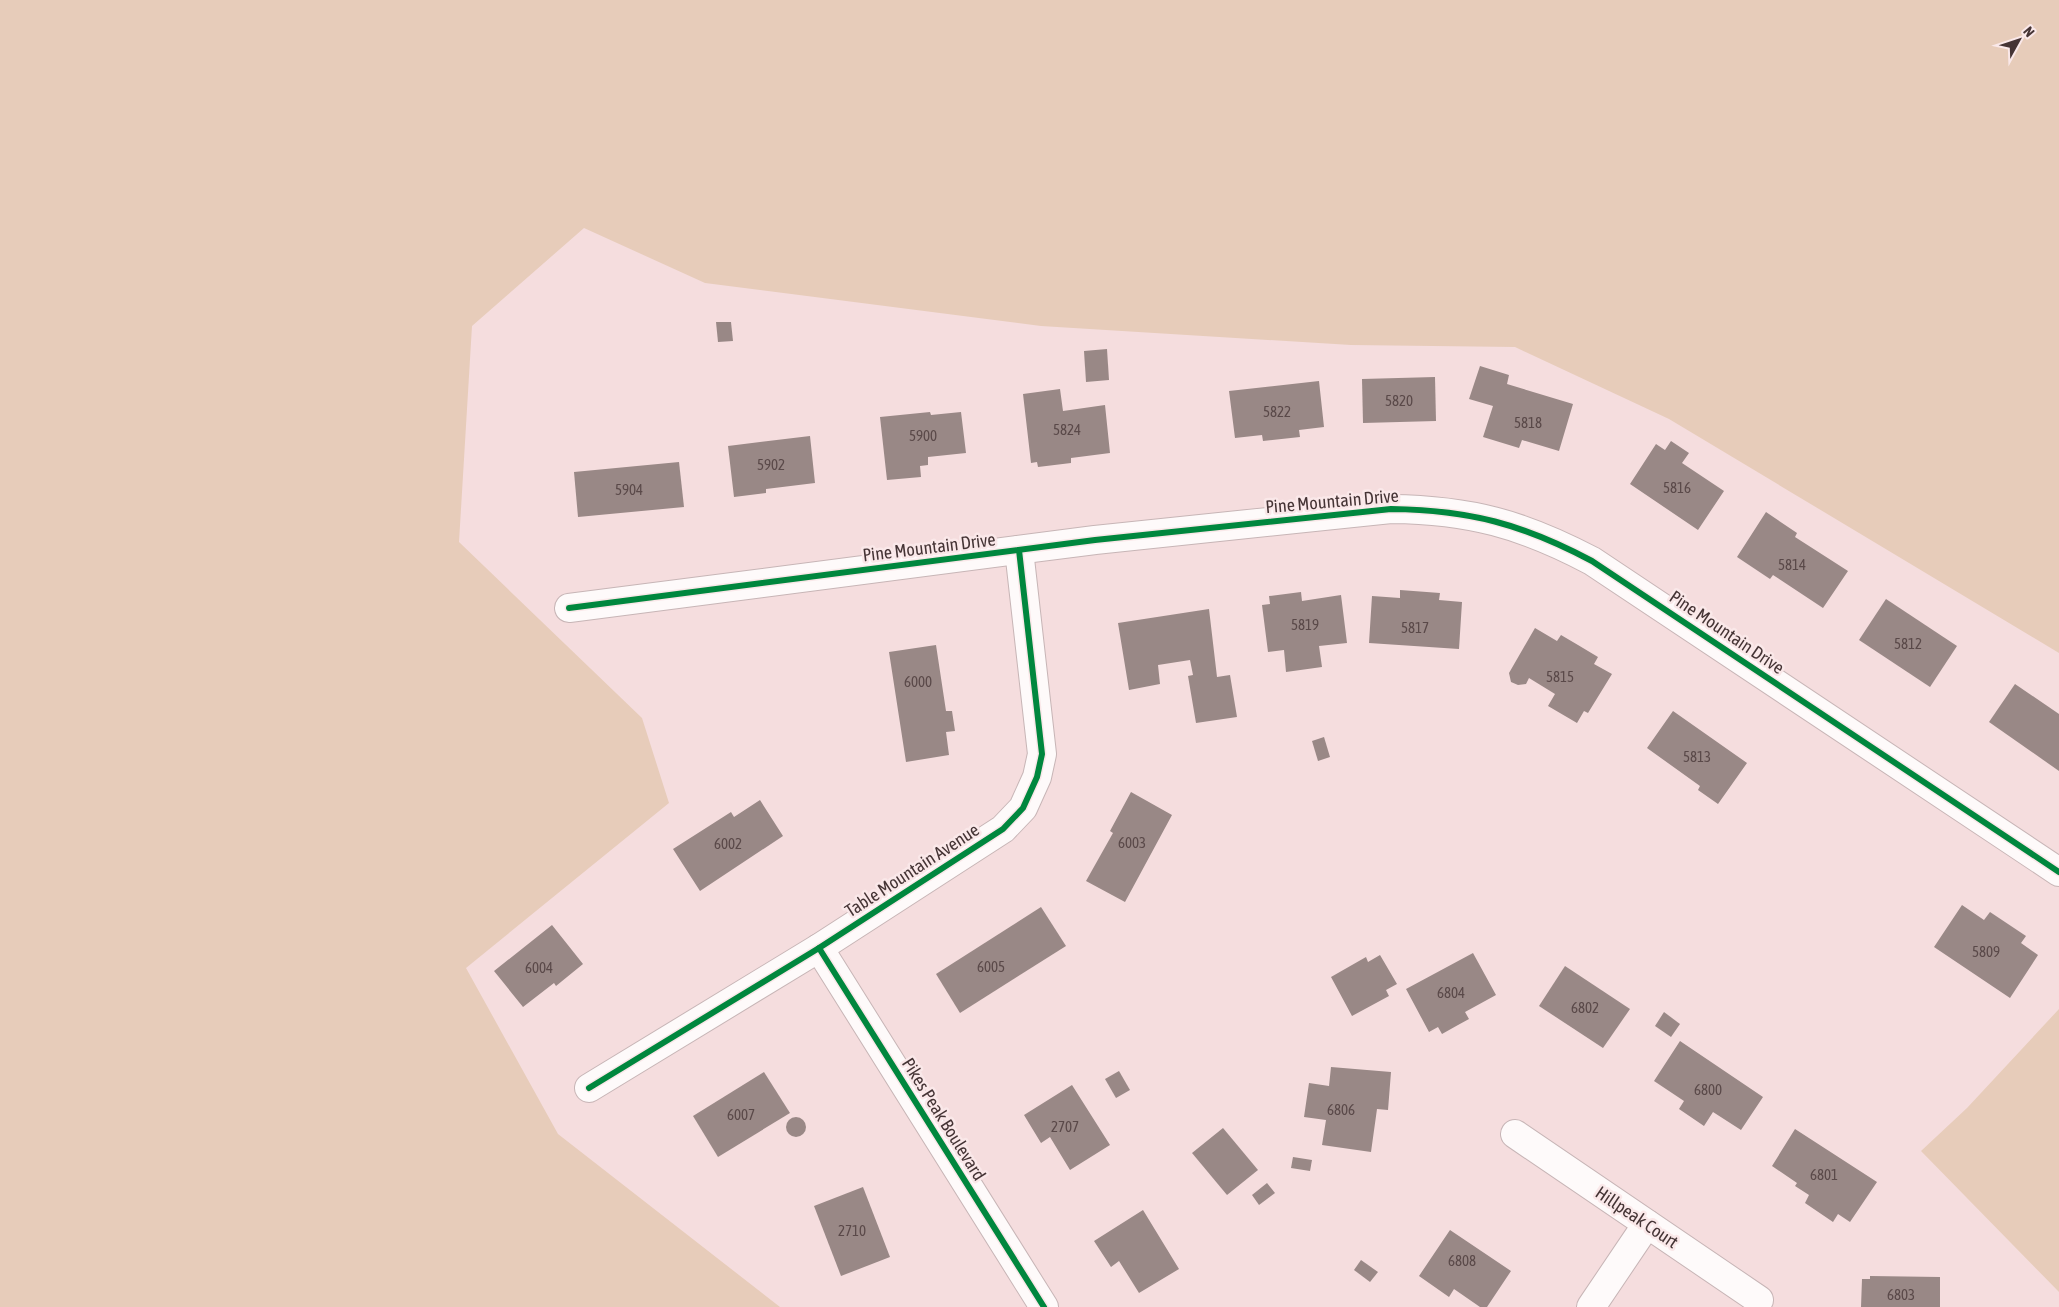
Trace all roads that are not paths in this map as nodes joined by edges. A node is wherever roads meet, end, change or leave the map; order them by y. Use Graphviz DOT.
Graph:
graph roads {
  1 [pos="1019,550"];
  2 [pos="569,608"];
  3 [pos="2059,872"];
  4 [pos="819,948"];
  5 [pos="589,1088"];
  6 [pos="1515,1134"];
  7 [pos="1647,1224"];
  8 [pos="1759,1300"];
  9 [pos="1044,1307"];
  10 [pos="1591,1307"];
  1 -- 2 [label="street, Pine Mountain Drive"];
  1 -- 3 [label="street, Pine Mountain Drive"];
  1 -- 4 [label="street, Table Mountain Avenue"];
  4 -- 5 [label="street, Table Mountain Avenue"];
  4 -- 9 [label="street, Pikes Peak Boulevard"];
  6 -- 7 [label="street, Hillpeak Court"];
  7 -- 8 [label="street, Hillpeak Court"];
  7 -- 10 [label="street"];
}
